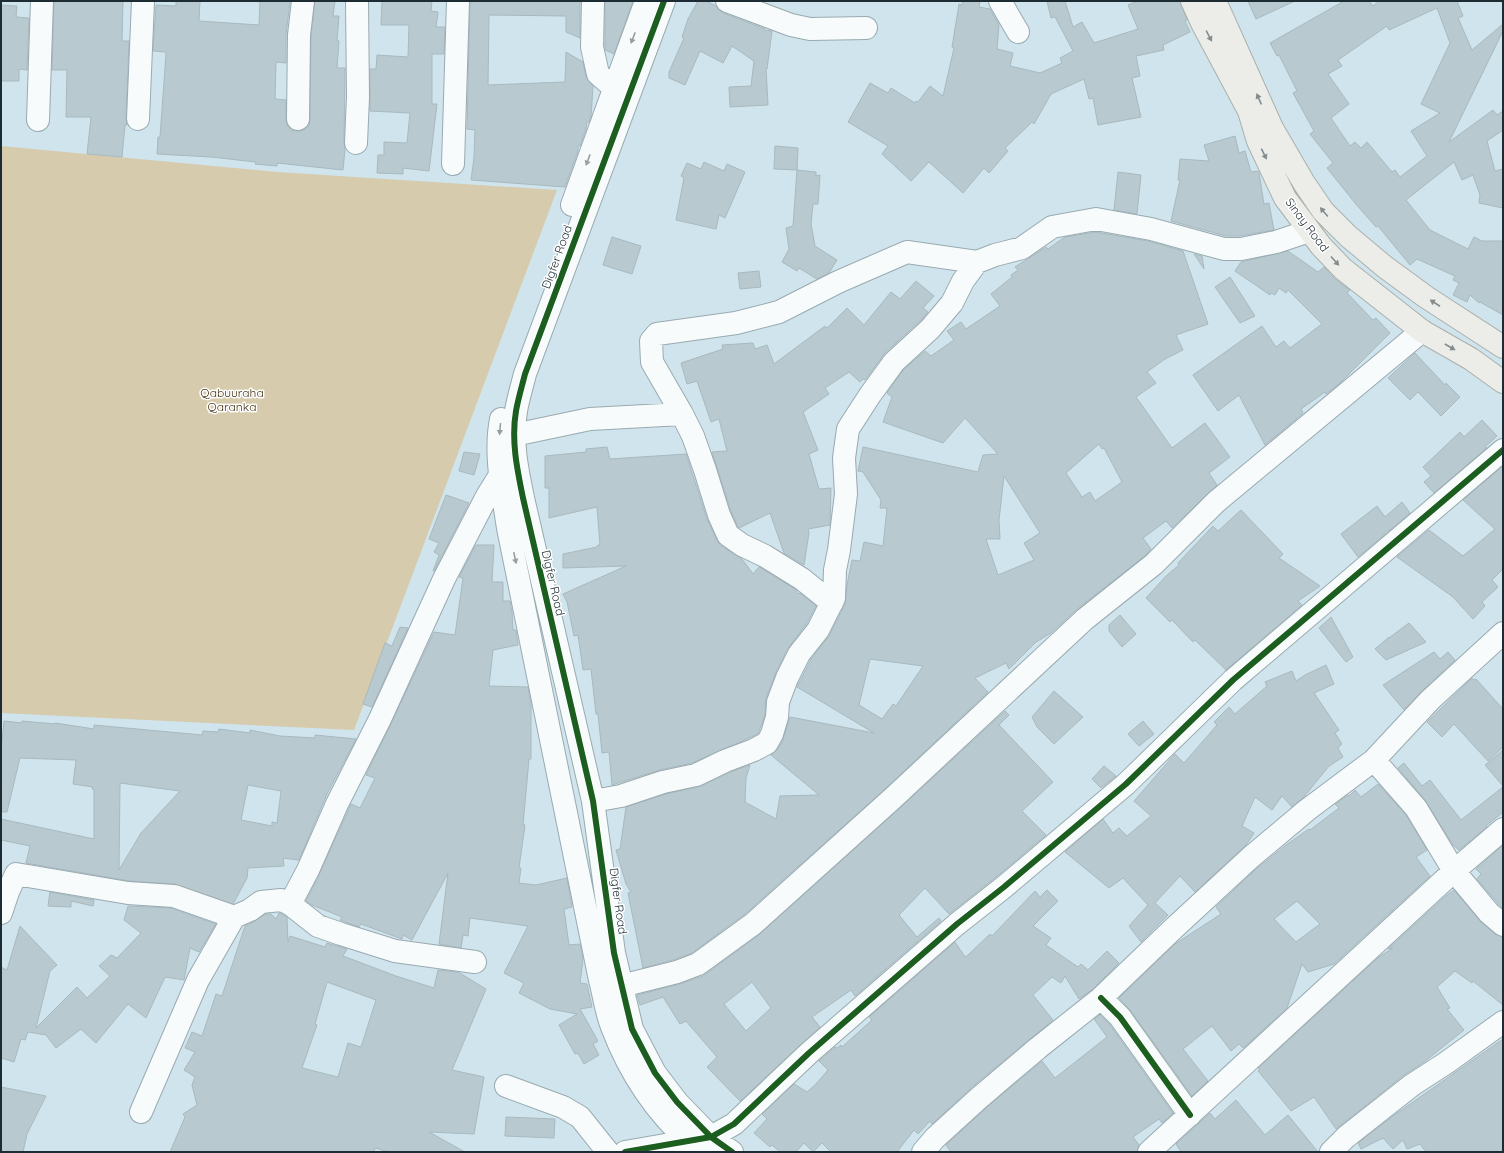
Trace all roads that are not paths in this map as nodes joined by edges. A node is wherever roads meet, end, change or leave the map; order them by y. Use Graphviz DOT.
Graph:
graph roads {
  1 [pos="42,1"];
  2 [pos="143,1"];
  3 [pos="303,1"];
  4 [pos="357,1"];
  5 [pos="458,1"];
  6 [pos="593,1"];
  7 [pos="646,1"];
  8 [pos="664,1"];
  9 [pos="727,1"];
  10 [pos="1000,1"];
  11 [pos="1192,1"];
  12 [pos="1215,1"];
  13 [pos="866,28"];
  14 [pos="1018,32"];
  15 [pos="614,88"];
  16 [pos="138,119"];
  17 [pos="298,119"];
  18 [pos="38,120"];
  19 [pos="356,143"];
  20 [pos="453,164"];
  21 [pos="1309,231"];
  22 [pos="977,262"];
  23 [pos="1422,331"];
  24 [pos="1503,347"];
  25 [pos="1503,382"];
  26 [pos="682,414"];
  27 [pos="514,436"];
  28 [pos="1503,450"];
  29 [pos="500,475"];
  30 [pos="832,603"];
  31 [pos="1503,633"];
  32 [pos="1374,760"];
  33 [pos="592,801"];
  34 [pos="1503,829"];
  35 [pos="1454,871"];
  36 [pos="290,904"];
  37 [pos="1,913"];
  38 [pos="234,917"];
  39 [pos="1503,925"];
  40 [pos="475,962"];
  41 [pos="621,986"];
  42 [pos="1101,998"];
  43 [pos="1503,1022"];
  44 [pos="506,1086"];
  45 [pos="141,1112"];
  46 [pos="1190,1115"];
  47 [pos="700,1144"];
  48 [pos="608,1152"];
  49 [pos="625,1152"];
  50 [pos="732,1152"];
  51 [pos="923,1152"];
  52 [pos="1149,1152"];
  53 [pos="1331,1152"];
  1 -- 18 [label="street"];
  2 -- 16 [label="street"];
  3 -- 17 [label="street"];
  4 -- 19 [label="street"];
  5 -- 20 [label="street"];
  6 -- 15 [label="street"];
  7 -- 15 [label="street, Digfer Road, one-way"];
  8 -- 27 [label="street, Digfer Road"];
  9 -- 13 [label="street"];
  10 -- 14 [label="street"];
  11 -- 21 [label="main road, Sinay Road, one-way"];
  24 -- 12 [label="main road, Sinay Road, one-way"];
  15 -- 29 [label="street, Digfer Road, one-way"];
  21 -- 22 [label="street"];
  21 -- 23 [label="main road, Sinay Road, one-way"];
  22 -- 26 [label="street"];
  22 -- 30 [label="street"];
  23 -- 25 [label="main road, Sinay Road, one-way"];
  23 -- 41 [label="street"];
  26 -- 27 [label="street"];
  26 -- 30 [label="street"];
  27 -- 33 [label="street, Digfer Road"];
  28 -- 47 [label="street"];
  29 -- 36 [label="street"];
  29 -- 47 [label="street, Digfer Road, one-way"];
  30 -- 33 [label="street"];
  31 -- 32 [label="street"];
  32 -- 35 [label="street"];
  32 -- 42 [label="street"];
  33 -- 41 [label="street, Digfer Road"];
  34 -- 35 [label="street"];
  35 -- 39 [label="street"];
  35 -- 46 [label="street"];
  36 -- 38 [label="street"];
  36 -- 40 [label="street"];
  37 -- 38 [label="street"];
  38 -- 45 [label="street"];
  41 -- 47 [label="street, Digfer Road"];
  42 -- 46 [label="street"];
  42 -- 51 [label="street"];
  43 -- 53 [label="street"];
  44 -- 48 [label="street"];
  46 -- 52 [label="street"];
  47 -- 49 [label="street"];
  47 -- 50 [label="street, Digfer Road"];
}
